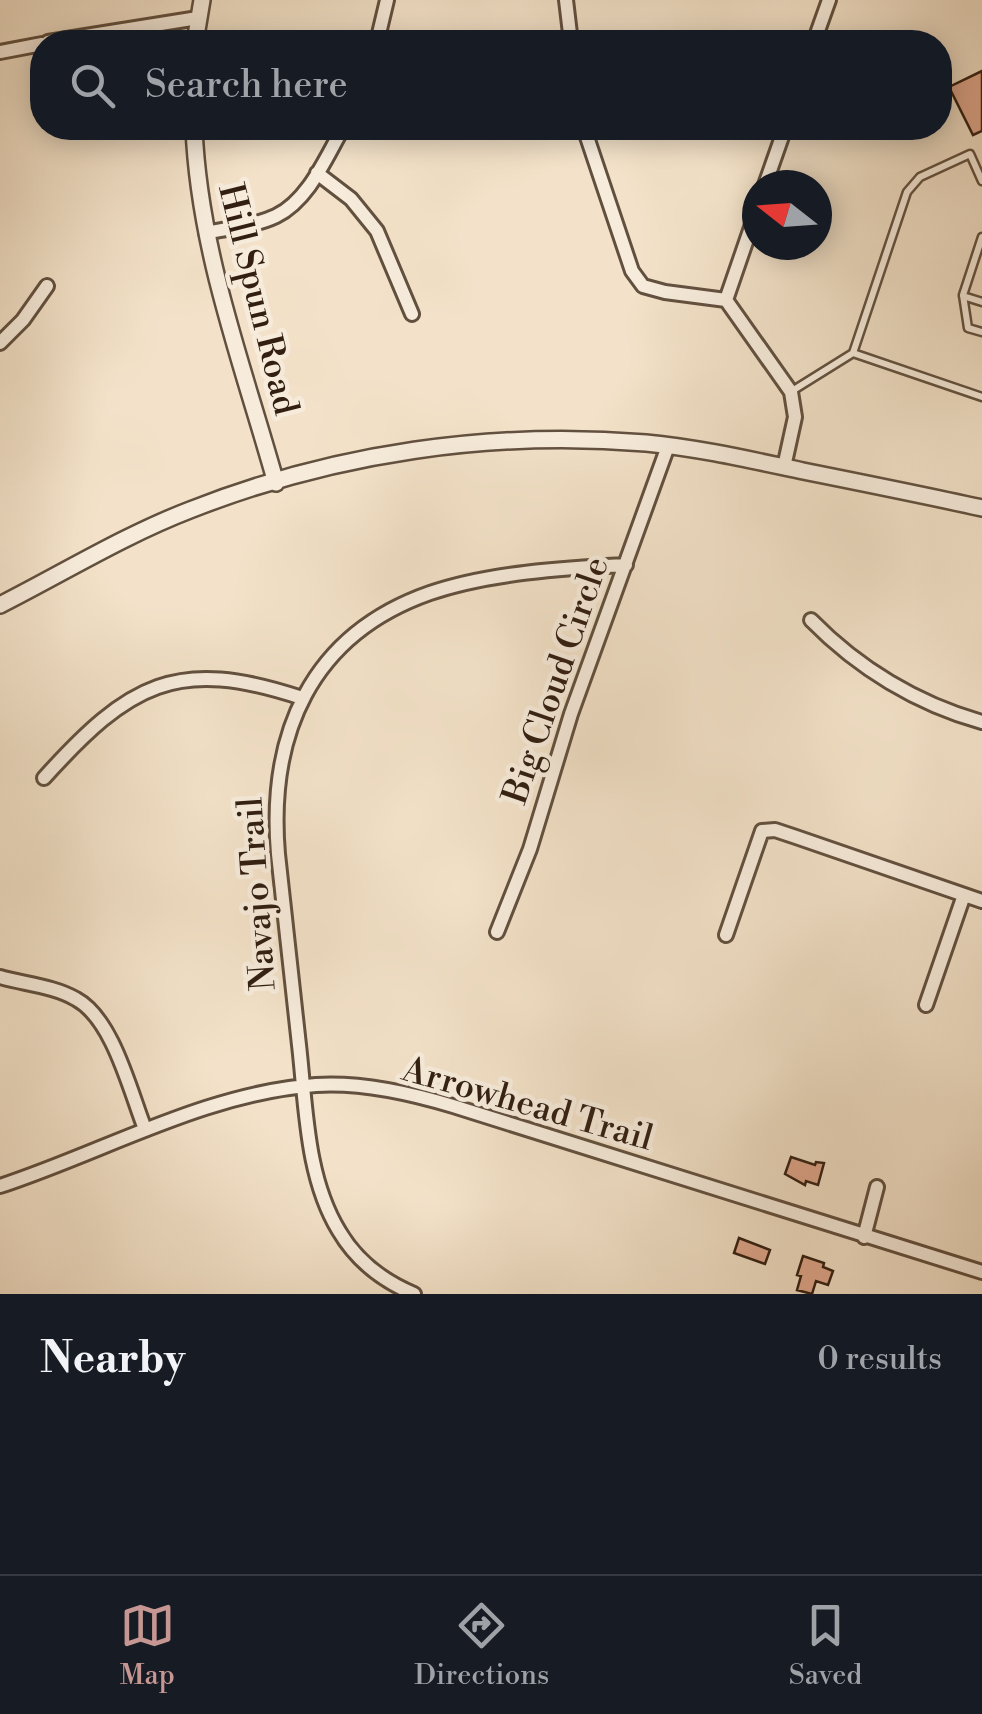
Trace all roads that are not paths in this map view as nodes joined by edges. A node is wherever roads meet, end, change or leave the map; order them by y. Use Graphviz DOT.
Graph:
graph roads {
  1 [pos="202,0"];
  2 [pos="388,0"];
  3 [pos="566,0"];
  4 [pos="829,0"];
  5 [pos="198,18"];
  6 [pos="131,30"];
  7 [pos="197,30"];
  8 [pos="380,30"];
  9 [pos="570,30"];
  10 [pos="818,30"];
  11 [pos="30,46"];
  12 [pos="0,52"];
  13 [pos="195,140"];
  14 [pos="336,140"];
  15 [pos="588,140"];
  16 [pos="781,140"];
  17 [pos="970,154"];
  18 [pos="982,154"];
  19 [pos="771,170"];
  20 [pos="316,173"];
  21 [pos="982,180"];
  22 [pos="206,233"];
  23 [pos="982,237"];
  24 [pos="742,254"];
  25 [pos="47,286"];
  26 [pos="963,296"];
  27 [pos="726,300"];
  28 [pos="982,302"];
  29 [pos="412,314"];
  30 [pos="982,332"];
  31 [pos="0,343"];
  32 [pos="853,353"];
  33 [pos="791,392"];
  34 [pos="982,397"];
  35 [pos="668,446"];
  36 [pos="784,467"];
  37 [pos="276,483"];
  38 [pos="982,508"];
  39 [pos="626,565"];
  40 [pos="0,605"];
  41 [pos="811,620"];
  42 [pos="302,698"];
  43 [pos="982,722"];
  44 [pos="44,778"];
  45 [pos="964,895"];
  46 [pos="982,901"];
  47 [pos="498,932"];
  48 [pos="726,935"];
  49 [pos="0,977"];
  50 [pos="926,1005"];
  51 [pos="304,1087"];
  52 [pos="145,1129"];
  53 [pos="0,1186"];
  54 [pos="877,1187"];
  55 [pos="864,1238"];
  56 [pos="982,1272"];
  57 [pos="414,1294"];
  1 -- 5 [label="street"];
  2 -- 8 [label="street"];
  3 -- 9 [label="street"];
  4 -- 10 [label="street"];
  5 -- 6 [label="street"];
  5 -- 7 [label="street"];
  11 -- 12 [label="street"];
  13 -- 22 [label="street, Hill Spun Road"];
  14 -- 20 [label="street"];
  15 -- 27 [label="street"];
  16 -- 19 [label="street"];
  17 -- 18 [label="lane"];
  17 -- 21 [label="lane"];
  17 -- 32 [label="lane"];
  20 -- 22 [label="street"];
  20 -- 29 [label="street"];
  22 -- 37 [label="street, Hill Spun Road"];
  23 -- 26 [label="lane"];
  24 -- 27 [label="street"];
  25 -- 31 [label="street"];
  26 -- 28 [label="lane"];
  26 -- 30 [label="lane"];
  27 -- 33 [label="street"];
  32 -- 33 [label="lane"];
  32 -- 34 [label="lane"];
  33 -- 36 [label="street"];
  35 -- 36 [label="street"];
  35 -- 37 [label="street"];
  35 -- 39 [label="street, Big Cloud Circle"];
  36 -- 38 [label="street"];
  37 -- 40 [label="street"];
  39 -- 42 [label="street, Navajo Trail"];
  39 -- 47 [label="street, Big Cloud Circle"];
  41 -- 43 [label="street"];
  42 -- 44 [label="street"];
  42 -- 51 [label="street, Navajo Trail"];
  45 -- 46 [label="street"];
  45 -- 48 [label="street"];
  45 -- 50 [label="street"];
  49 -- 52 [label="street"];
  51 -- 52 [label="street, Arrowhead Trail"];
  51 -- 55 [label="street, Arrowhead Trail"];
  51 -- 57 [label="street, Navajo Trail"];
  52 -- 53 [label="street, Arrowhead Trail"];
  54 -- 55 [label="street"];
  55 -- 56 [label="street, Arrowhead Trail"];
}
